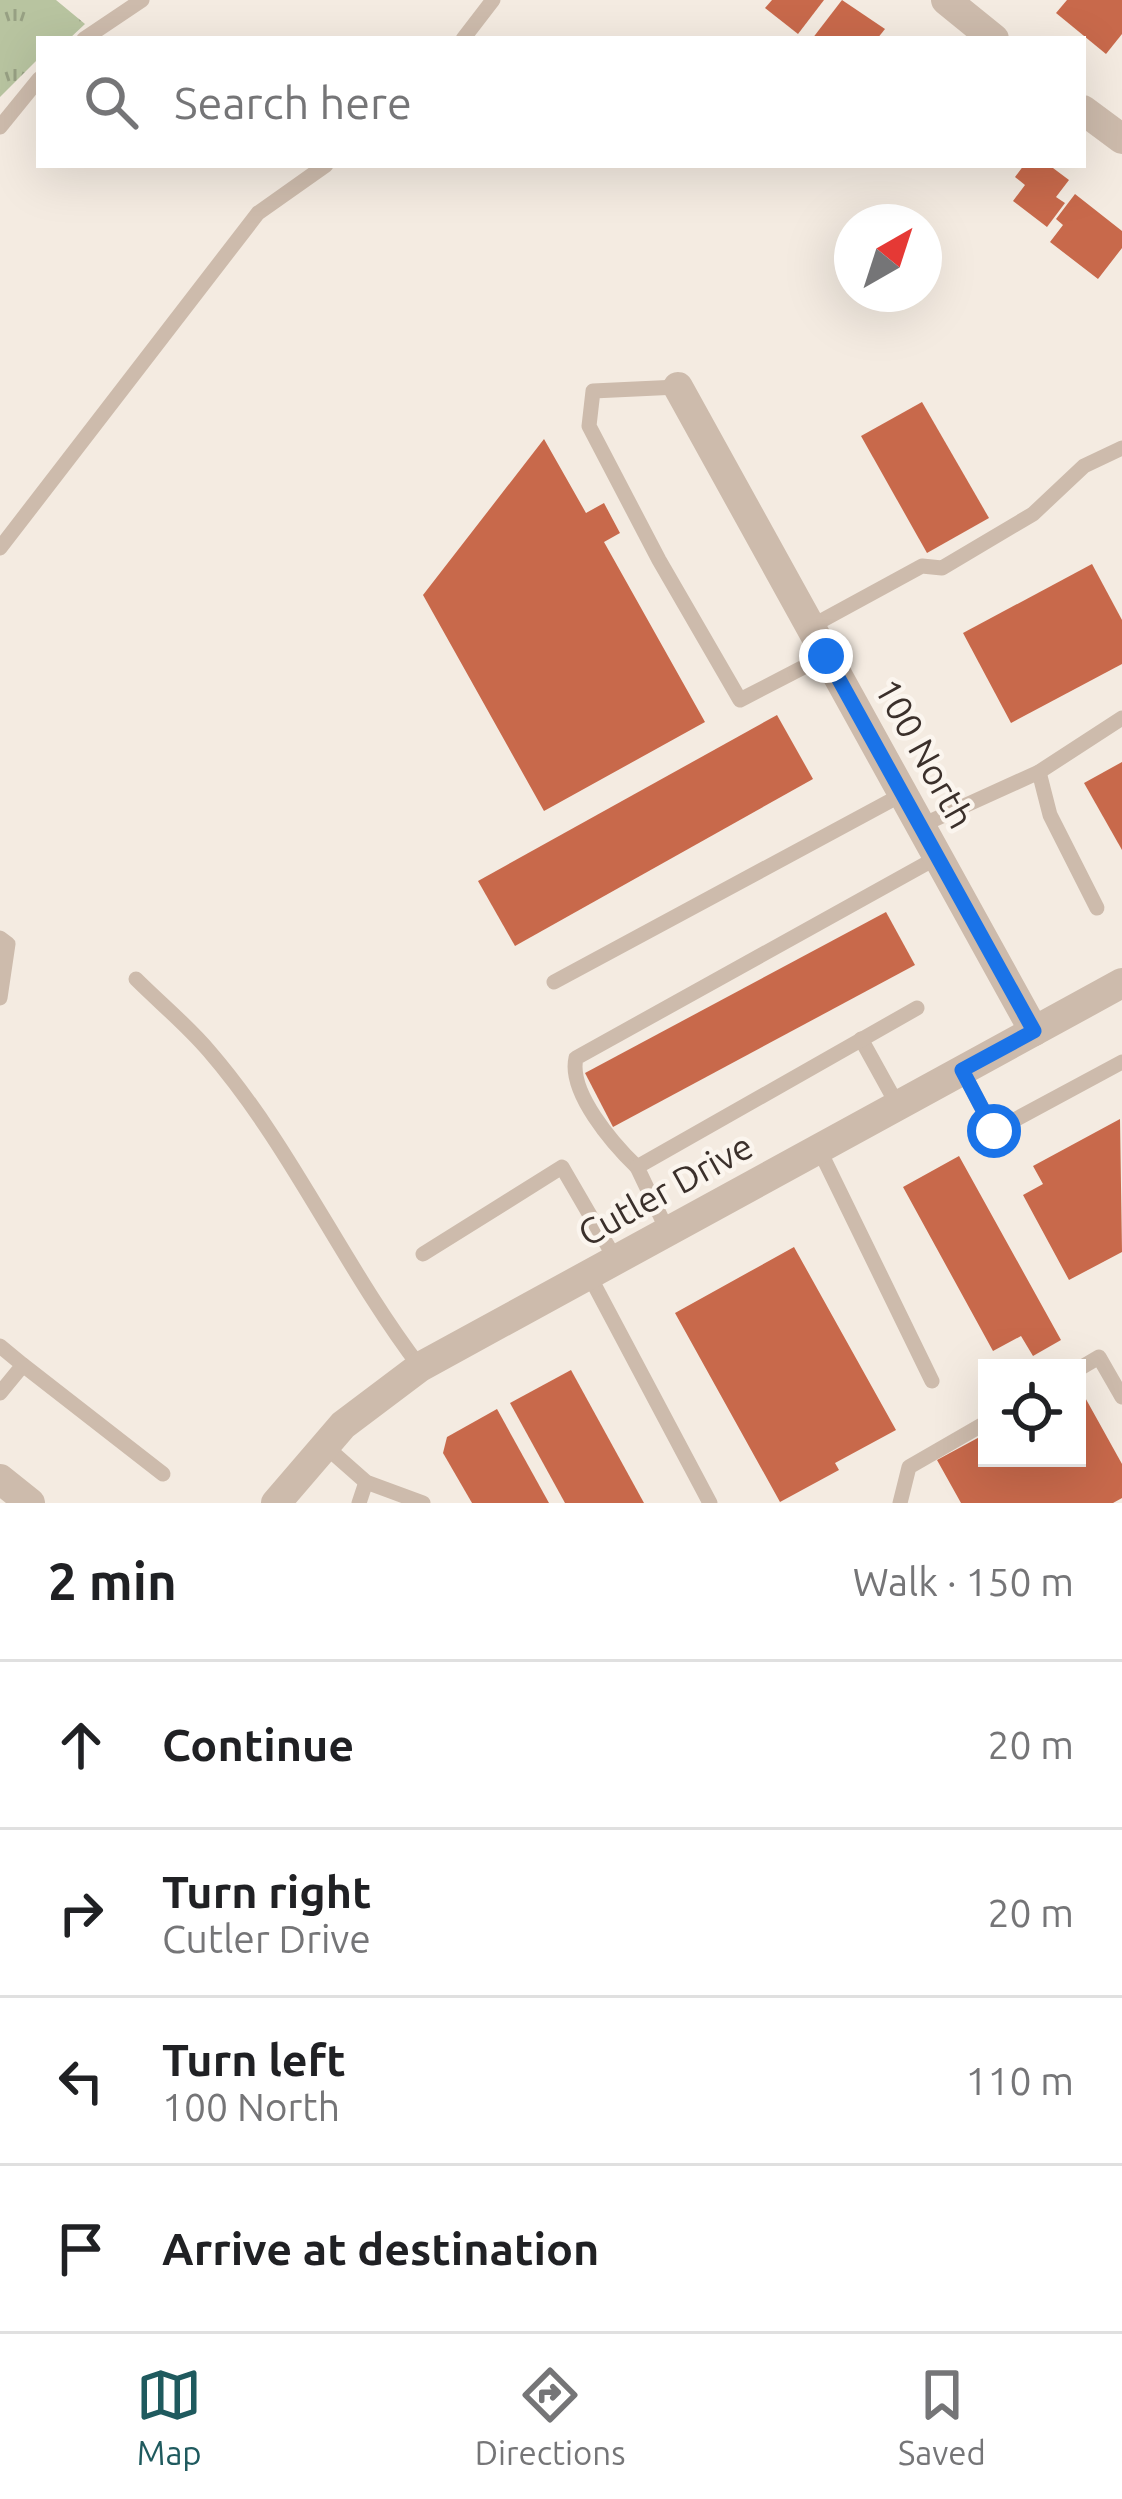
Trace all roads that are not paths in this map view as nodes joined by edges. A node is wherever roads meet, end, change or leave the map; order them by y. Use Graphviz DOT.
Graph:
graph roads {
  1 [pos="142,0"];
  2 [pos="493,0"];
  3 [pos="946,0"];
  4 [pos="88,36"];
  5 [pos="465,36"];
  6 [pos="990,36"];
  7 [pos="36,83"];
  8 [pos="1086,112"];
  9 [pos="0,127"];
  10 [pos="1122,139"];
  11 [pos="322,168"];
  12 [pos="678,387"];
  13 [pos="1122,448"];
  14 [pos="0,548"];
  15 [pos="811,627"];
  16 [pos="826,656"];
  17 [pos="1122,718"];
  18 [pos="1039,772"];
  19 [pos="903,794"];
  20 [pos="920,826"];
  21 [pos="938,857"];
  22 [pos="1097,908"];
  23 [pos="0,938"];
  24 [pos="136,980"];
  25 [pos="554,982"];
  26 [pos="1122,983"];
  27 [pos="0,998"];
  28 [pos="917,1008"];
  29 [pos="1034,1031"];
  30 [pos="861,1039"];
  31 [pos="1122,1062"];
  32 [pos="962,1070"];
  33 [pos="898,1106"];
  34 [pos="819,1149"];
  35 [pos="637,1167"];
  36 [pos="668,1232"];
  37 [pos="423,1254"];
  38 [pos="602,1267"];
  39 [pos="0,1346"];
  40 [pos="23,1365"];
  41 [pos="1086,1365"];
  42 [pos="420,1366"];
  43 [pos="932,1381"];
  44 [pos="0,1393"];
  45 [pos="1122,1397"];
  46 [pos="978,1427"];
  47 [pos="324,1445"];
  48 [pos="163,1474"];
  49 [pos="0,1478"];
  50 [pos="366,1482"];
  51 [pos="30,1503"];
  52 [pos="276,1503"];
  53 [pos="358,1503"];
  54 [pos="423,1503"];
  55 [pos="710,1503"];
  56 [pos="899,1503"];
  1 -- 4 [label="lane"];
  2 -- 5 [label="lane"];
  3 -- 6 [label="street"];
  7 -- 9 [label="lane"];
  8 -- 10 [label="street"];
  11 -- 14 [label="lane"];
  12 -- 15 [label="street, 100 North"];
  12 -- 16 [label="lane"];
  13 -- 15 [label="lane"];
  15 -- 16 [label="street, 100 North"];
  16 -- 19 [label="street, 100 North"];
  17 -- 18 [label="lane"];
  18 -- 20 [label="lane"];
  18 -- 22 [label="lane"];
  19 -- 20 [label="street, 100 North"];
  19 -- 25 [label="lane"];
  20 -- 21 [label="street, 100 North"];
  21 -- 29 [label="street, 100 North"];
  21 -- 35 [label="lane"];
  23 -- 27 [label="lane"];
  24 -- 42 [label="lane"];
  26 -- 29 [label="street, Cutler Drive"];
  28 -- 30 [label="lane"];
  29 -- 32 [label="street, Cutler Drive"];
  30 -- 33 [label="lane"];
  30 -- 35 [label="lane"];
  31 -- 32 [label="lane"];
  32 -- 33 [label="street, Cutler Drive"];
  33 -- 34 [label="street, Cutler Drive"];
  34 -- 36 [label="street, Cutler Drive"];
  34 -- 43 [label="lane"];
  35 -- 36 [label="lane"];
  36 -- 38 [label="street, Cutler Drive"];
  37 -- 38 [label="lane"];
  38 -- 42 [label="street, Cutler Drive"];
  38 -- 55 [label="lane"];
  39 -- 40 [label="lane"];
  40 -- 44 [label="lane"];
  40 -- 48 [label="lane"];
  41 -- 45 [label="lane"];
  42 -- 47 [label="street, Cutler Drive"];
  46 -- 56 [label="lane"];
  47 -- 50 [label="lane"];
  47 -- 52 [label="street, Cutler Drive"];
  49 -- 51 [label="street"];
  50 -- 53 [label="lane"];
  50 -- 54 [label="lane"];
}
